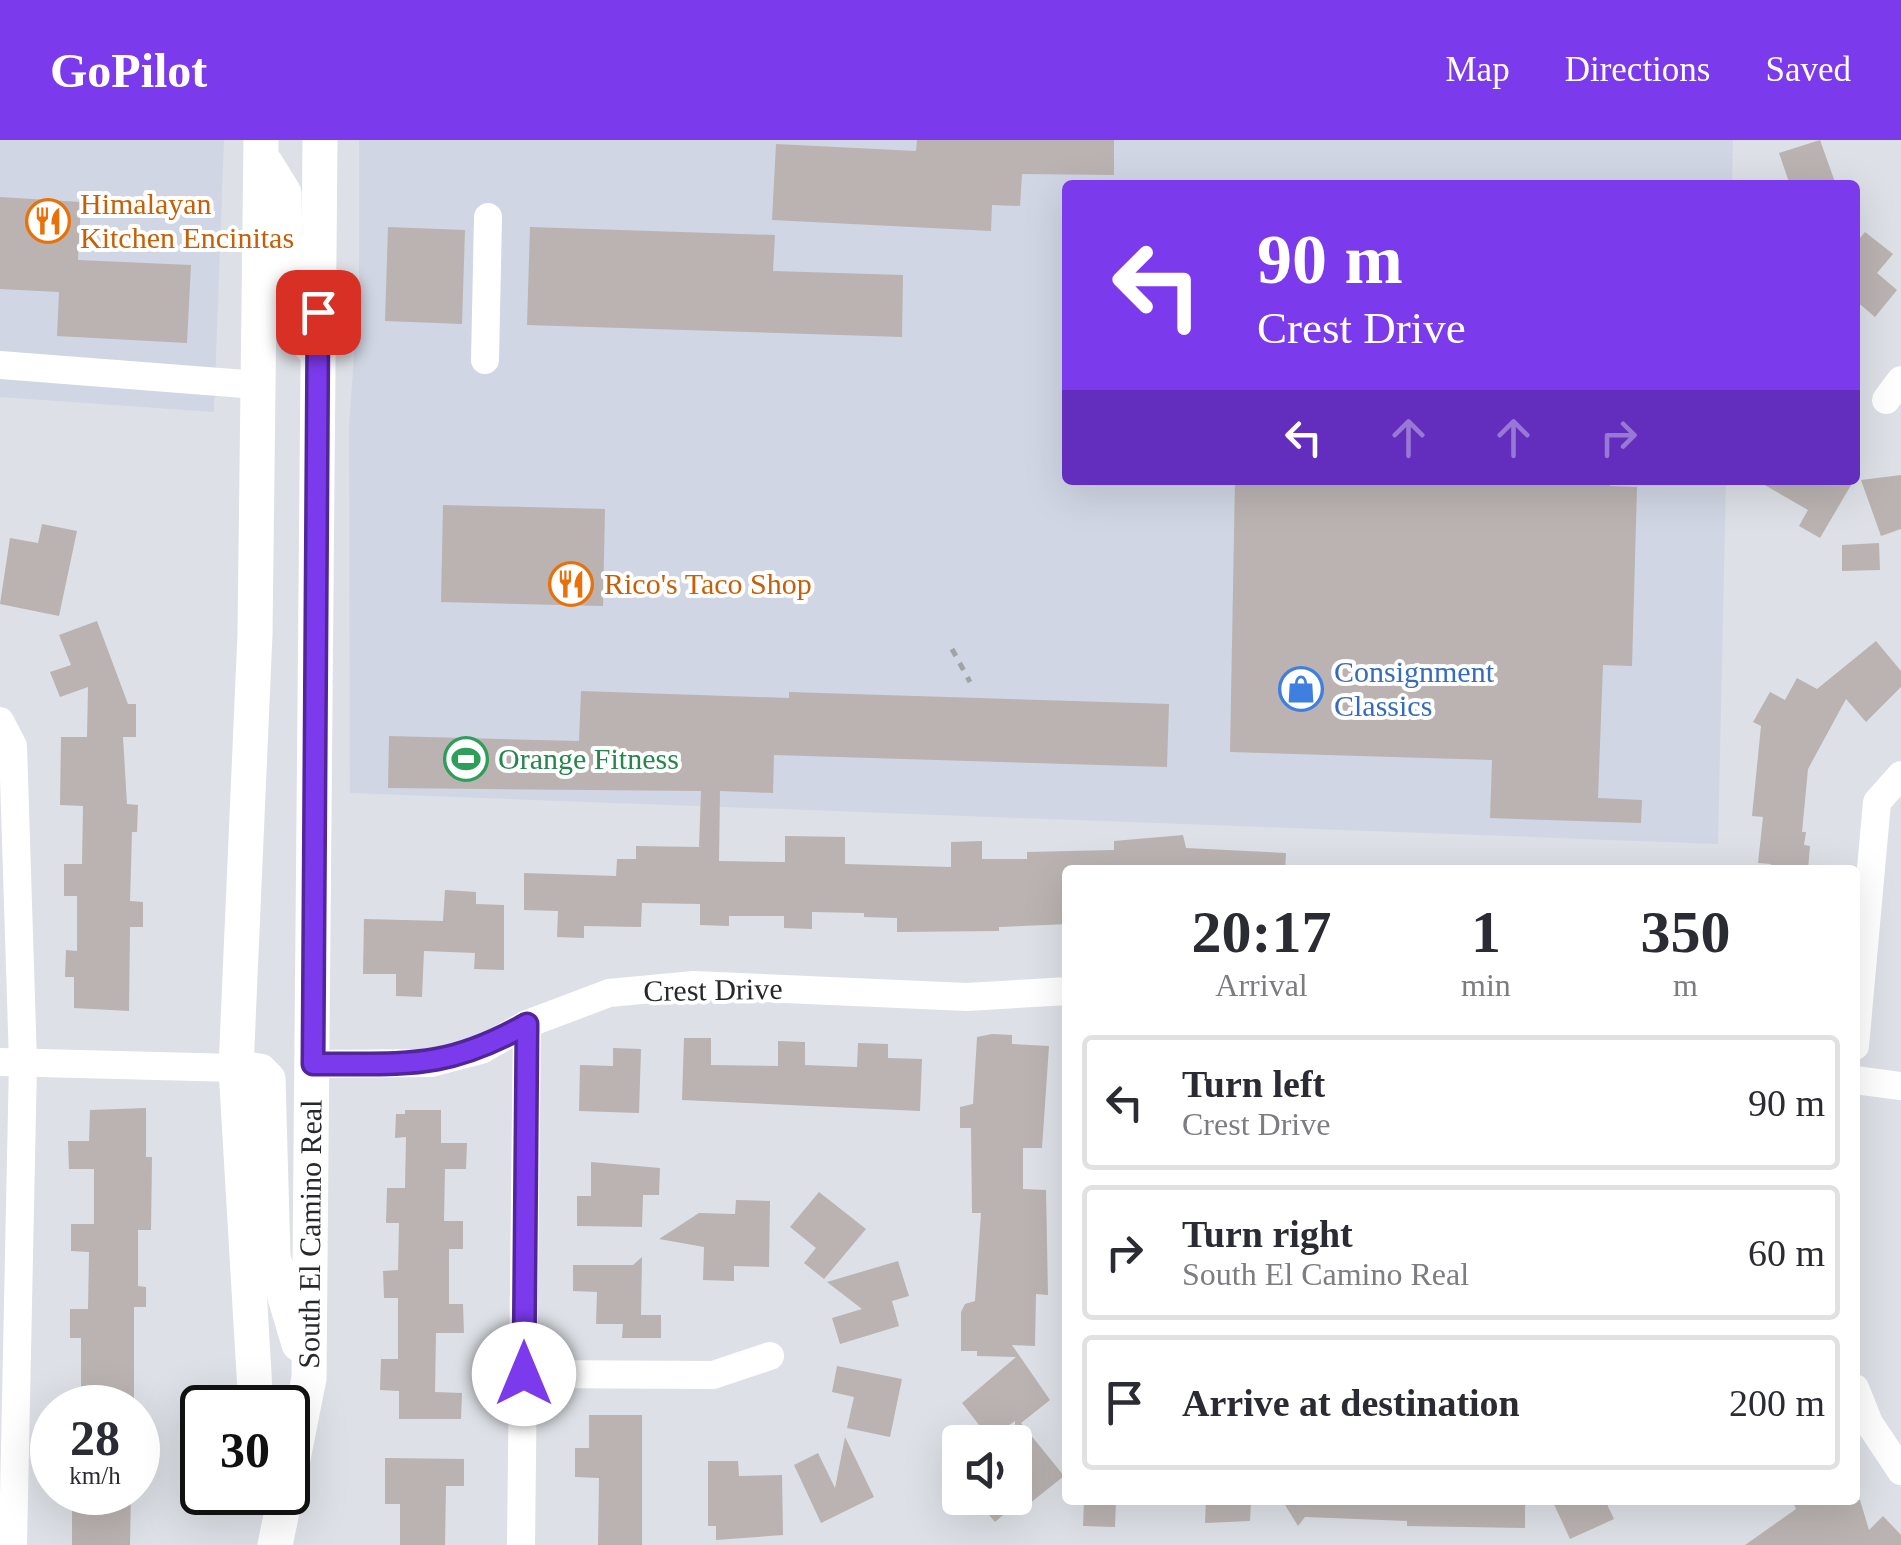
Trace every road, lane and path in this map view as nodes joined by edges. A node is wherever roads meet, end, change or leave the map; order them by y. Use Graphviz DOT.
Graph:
graph roads {
  1 [pos="320,140"];
  2 [pos="261,148"];
  3 [pos="488,217"];
  4 [pos="318,352"];
  5 [pos="485,360"];
  6 [pos="0,364"];
  7 [pos="258,385"];
  8 [pos="952,649"];
  9 [pos="970,682"];
  10 [pos="0,721"];
  11 [pos="1899,775"];
  12 [pos="1062,991"];
  13 [pos="1860,991"];
  14 [pos="527,1024"];
  15 [pos="12,1062"];
  16 [pos="313,1064"];
  17 [pos="236,1068"];
  18 [pos="1860,1081"];
  19 [pos="1901,1086"];
  20 [pos="770,1356"];
  21 [pos="524,1374"];
  22 [pos="310,1378"];
  23 [pos="255,1385"];
  24 [pos="309,1385"];
  25 [pos="1860,1400"];
  26 [pos="8,1432"];
  27 [pos="1901,1471"];
  28 [pos="263,1515"];
  29 [pos="281,1515"];
  30 [pos="13,1545"];
  31 [pos="265,1545"];
  32 [pos="275,1545"];
  33 [pos="521,1545"];
  1 -- 4 [label="main road, South El Camino Real"];
  2 -- 4 [label="main road"];
  2 -- 7 [label="main road, South El Camino Real"];
  3 -- 5 [label="street"];
  4 -- 16 [label="main road, South El Camino Real"];
  6 -- 7 [label="street"];
  7 -- 17 [label="main road, South El Camino Real"];
  8 -- 9 [label="path"];
  10 -- 15 [label="street"];
  11 -- 13 [label="street"];
  12 -- 14 [label="street, Crest Drive"];
  14 -- 16 [label="street, Crest Drive"];
  14 -- 21 [label="street"];
  15 -- 17 [label="street"];
  15 -- 26 [label="street"];
  16 -- 22 [label="main road, South El Camino Real"];
  17 -- 22 [label="main road"];
  17 -- 23 [label="main road, South El Camino Real"];
  18 -- 19 [label="street"];
  20 -- 21 [label="street"];
  21 -- 33 [label="street"];
  22 -- 24 [label="main road, South El Camino Real"];
  25 -- 27 [label="street"];
  26 -- 30 [label="street"];
  28 -- 31 [label="main road"];
  29 -- 32 [label="main road"];
}
